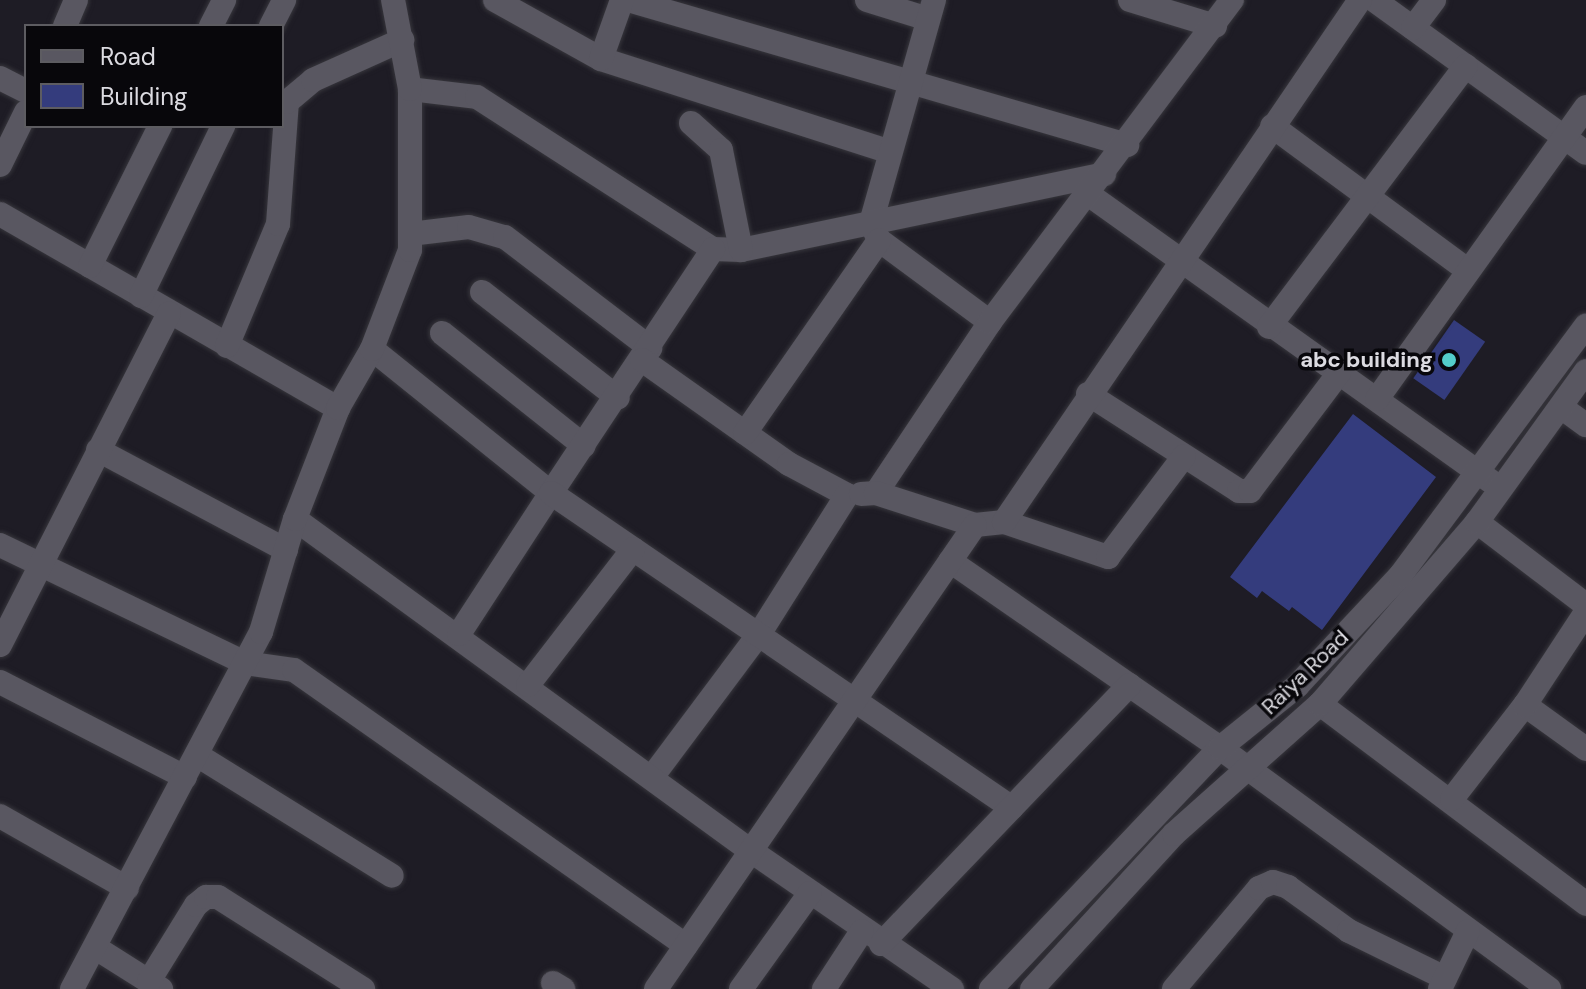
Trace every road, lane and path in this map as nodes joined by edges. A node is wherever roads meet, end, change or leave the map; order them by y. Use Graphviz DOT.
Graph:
graph roads {
  1 [pos="76,0"];
  2 [pos="224,0"];
  3 [pos="284,0"];
  4 [pos="393,0"];
  5 [pos="495,0"];
  6 [pos="625,0"];
  7 [pos="867,0"];
  8 [pos="1130,0"];
  9 [pos="1232,0"];
  10 [pos="1360,0"];
  11 [pos="1374,0"];
  12 [pos="1434,0"];
  13 [pos="931,10"];
  14 [pos="66,24"];
  15 [pos="212,24"];
  16 [pos="272,24"];
  17 [pos="1215,26"];
  18 [pos="1413,28"];
  19 [pos="402,40"];
  20 [pos="601,59"];
  21 [pos="1466,66"];
  22 [pos="0,78"];
  23 [pos="909,82"];
  24 [pos="410,89"];
  25 [pos="24,90"];
  26 [pos="1586,107"];
  27 [pos="24,116"];
  28 [pos="691,123"];
  29 [pos="1272,126"];
  30 [pos="159,128"];
  31 [pos="222,128"];
  32 [pos="1564,136"];
  33 [pos="1127,145"];
  34 [pos="887,151"];
  35 [pos="1586,153"];
  36 [pos="0,165"];
  37 [pos="1104,174"];
  38 [pos="1088,194"];
  39 [pos="1367,197"];
  40 [pos="0,214"];
  41 [pos="875,232"];
  42 [pos="410,234"];
  43 [pos="713,249"];
  44 [pos="741,250"];
  45 [pos="1180,259"];
  46 [pos="90,266"];
  47 [pos="1466,269"];
  48 [pos="482,292"];
  49 [pos="141,296"];
  50 [pos="169,314"];
  51 [pos="990,322"];
  52 [pos="1586,326"];
  53 [pos="1269,327"];
  54 [pos="442,333"];
  55 [pos="227,346"];
  56 [pos="372,349"];
  57 [pos="646,354"];
  58 [pos="1586,371"];
  59 [pos="1339,373"];
  60 [pos="1088,394"];
  61 [pos="618,398"];
  62 [pos="1377,399"];
  63 [pos="1561,407"];
  64 [pos="338,408"];
  65 [pos="1586,425"];
  66 [pos="745,433"];
  67 [pos="584,446"];
  68 [pos="98,450"];
  69 [pos="1184,456"];
  70 [pos="1479,472"];
  71 [pos="1501,490"];
  72 [pos="551,493"];
  73 [pos="876,493"];
  74 [pos="847,495"];
  75 [pos="295,519"];
  76 [pos="1004,522"];
  77 [pos="1477,522"];
  78 [pos="975,525"];
  79 [pos="0,545"];
  80 [pos="633,549"];
  81 [pos="286,550"];
  82 [pos="950,561"];
  83 [pos="40,565"];
  84 [pos="1586,605"];
  85 [pos="1586,612"];
  86 [pos="459,634"];
  87 [pos="759,634"];
  88 [pos="0,645"];
  89 [pos="245,663"];
  90 [pos="0,682"];
  91 [pos="528,685"];
  92 [pos="1129,685"];
  93 [pos="852,697"];
  94 [pos="1320,704"];
  95 [pos="1525,705"];
  96 [pos="1220,748"];
  97 [pos="1586,749"];
  98 [pos="197,755"];
  99 [pos="1245,766"];
  100 [pos="185,777"];
  101 [pos="652,777"];
  102 [pos="1452,799"];
  103 [pos="1012,808"];
  104 [pos="3,825"];
  105 [pos="751,851"];
  106 [pos="392,876"];
  107 [pos="127,888"];
  108 [pos="810,893"];
  109 [pos="1586,904"];
  110 [pos="1468,931"];
  111 [pos="872,937"];
  112 [pos="686,945"];
  113 [pos="96,948"];
  114 [pos="1443,983"];
  115 [pos="155,985"];
  116 [pos="1042,986"];
  117 [pos="72,989"];
  118 [pos="363,989"];
  119 [pos="656,989"];
  120 [pos="741,989"];
  121 [pos="824,989"];
  122 [pos="952,989"];
  123 [pos="991,989"];
  124 [pos="1174,989"];
  125 [pos="1549,989"];
  1 -- 14 [label="street"];
  2 -- 15 [label="street"];
  3 -- 16 [label="street"];
  4 -- 19 [label="street"];
  5 -- 20 [label="street"];
  6 -- 20 [label="street"];
  6 -- 23 [label="street"];
  7 -- 13 [label="street"];
  8 -- 17 [label="street"];
  9 -- 17 [label="street"];
  10 -- 29 [label="street"];
  11 -- 18 [label="street"];
  12 -- 18 [label="street"];
  13 -- 23 [label="street"];
  17 -- 33 [label="street"];
  18 -- 21 [label="street"];
  19 -- 24 [label="street"];
  19 -- 55 [label="street"];
  20 -- 34 [label="street"];
  21 -- 32 [label="street"];
  21 -- 39 [label="street"];
  22 -- 25 [label="street"];
  23 -- 33 [label="street"];
  23 -- 34 [label="street"];
  24 -- 42 [label="street"];
  24 -- 43 [label="street"];
  26 -- 32 [label="street"];
  27 -- 36 [label="street"];
  28 -- 44 [label="street"];
  29 -- 39 [label="street"];
  29 -- 45 [label="street"];
  30 -- 46 [label="street"];
  31 -- 49 [label="street"];
  32 -- 35 [label="street"];
  32 -- 47 [label="street"];
  33 -- 37 [label="street"];
  34 -- 41 [label="street"];
  37 -- 38 [label="street"];
  37 -- 41 [label="street"];
  38 -- 45 [label="street"];
  38 -- 51 [label="street"];
  39 -- 47 [label="street"];
  39 -- 53 [label="street"];
  40 -- 46 [label="street"];
  41 -- 44 [label="street"];
  41 -- 51 [label="street"];
  41 -- 66 [label="street"];
  42 -- 56 [label="street"];
  42 -- 57 [label="street"];
  43 -- 44 [label="street"];
  43 -- 57 [label="street"];
  45 -- 53 [label="street"];
  45 -- 60 [label="street"];
  46 -- 49 [label="street"];
  47 -- 62 [label="street"];
  48 -- 61 [label="street"];
  49 -- 50 [label="street"];
  50 -- 55 [label="street"];
  50 -- 68 [label="street"];
  51 -- 73 [label="street"];
  52 -- 70 [label="street, Raiya Road"];
  53 -- 59 [label="street"];
  54 -- 67 [label="street"];
  55 -- 64 [label="street"];
  56 -- 64 [label="street"];
  56 -- 72 [label="street"];
  57 -- 61 [label="street"];
  57 -- 66 [label="street"];
  58 -- 63 [label="street, Raiya Road"];
  59 -- 62 [label="street"];
  59 -- 69 [label="street"];
  60 -- 69 [label="street"];
  60 -- 76 [label="street"];
  61 -- 67 [label="street"];
  62 -- 70 [label="street"];
  63 -- 65 [label="street"];
  63 -- 71 [label="street, Raiya Road"];
  64 -- 75 [label="street"];
  66 -- 74 [label="street"];
  67 -- 72 [label="street"];
  68 -- 81 [label="street"];
  68 -- 83 [label="street"];
  69 -- 76 [label="street"];
  70 -- 71 [label="street"];
  70 -- 96 [label="street, Raiya Road"];
  71 -- 77 [label="street, Raiya Road"];
  72 -- 80 [label="street"];
  72 -- 86 [label="street"];
  73 -- 74 [label="street"];
  73 -- 78 [label="street"];
  74 -- 87 [label="street"];
  75 -- 81 [label="street"];
  75 -- 86 [label="street"];
  76 -- 78 [label="street"];
  77 -- 84 [label="street"];
  77 -- 94 [label="street, Raiya Road"];
  78 -- 82 [label="street"];
  79 -- 83 [label="street"];
  80 -- 87 [label="street"];
  80 -- 91 [label="street"];
  81 -- 89 [label="street"];
  82 -- 92 [label="street"];
  82 -- 93 [label="street"];
  83 -- 88 [label="street"];
  83 -- 89 [label="street"];
  85 -- 95 [label="street"];
  86 -- 91 [label="street"];
  87 -- 93 [label="street"];
  87 -- 101 [label="street"];
  89 -- 98 [label="street"];
  89 -- 112 [label="street"];
  90 -- 100 [label="street"];
  91 -- 101 [label="street"];
  92 -- 96 [label="street"];
  92 -- 103 [label="street"];
  93 -- 103 [label="street"];
  93 -- 105 [label="street"];
  94 -- 99 [label="street, Raiya Road"];
  94 -- 102 [label="street"];
  95 -- 97 [label="street"];
  95 -- 102 [label="street"];
  96 -- 99 [label="street"];
  96 -- 123 [label="street, Raiya Road"];
  98 -- 100 [label="street"];
  98 -- 106 [label="street"];
  99 -- 110 [label="street"];
  99 -- 116 [label="street, Raiya Road"];
  100 -- 107 [label="street"];
  101 -- 105 [label="street"];
  102 -- 109 [label="street"];
  103 -- 111 [label="street"];
  104 -- 107 [label="street"];
  105 -- 108 [label="street"];
  105 -- 112 [label="street"];
  107 -- 113 [label="street"];
  108 -- 111 [label="street"];
  108 -- 120 [label="street"];
  110 -- 114 [label="street"];
  110 -- 125 [label="street"];
  111 -- 121 [label="street"];
  111 -- 122 [label="street"];
  112 -- 119 [label="street"];
  113 -- 115 [label="street"];
  113 -- 117 [label="street"];
  114 -- 124 [label="street"];
  115 -- 118 [label="street"];
}
